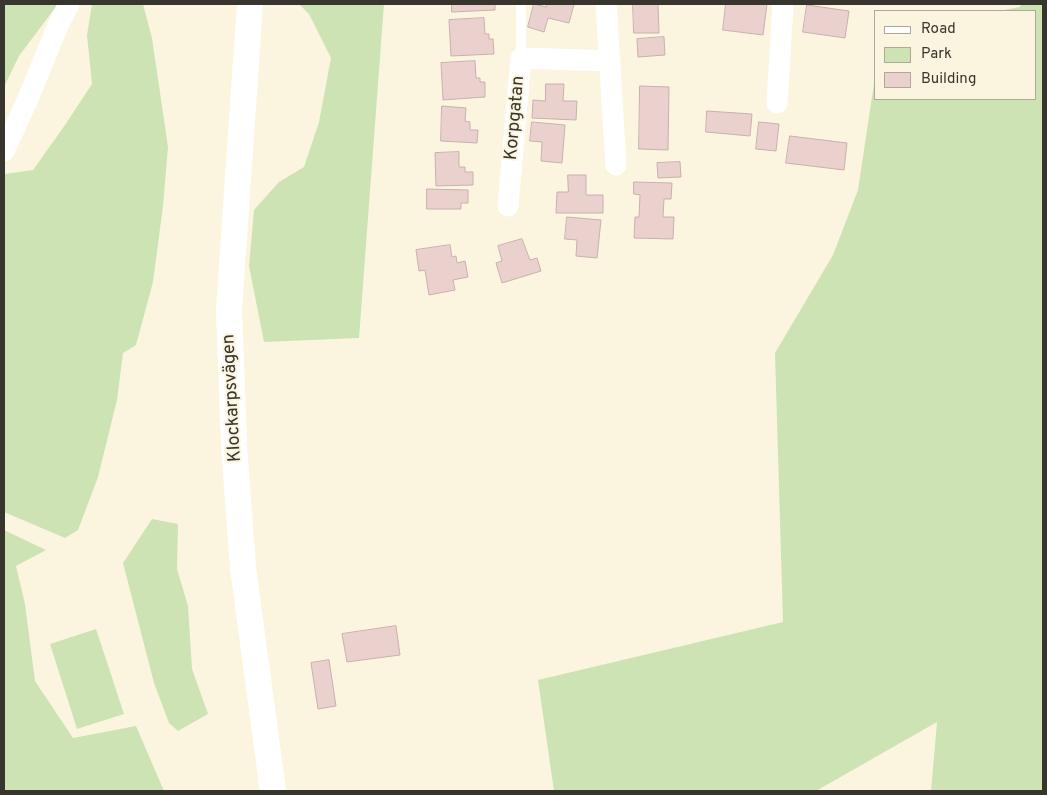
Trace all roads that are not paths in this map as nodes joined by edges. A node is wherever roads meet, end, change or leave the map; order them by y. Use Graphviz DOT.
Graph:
graph roads {
  1 [pos="69,4"];
  2 [pos="250,4"];
  3 [pos="521,4"];
  4 [pos="606,4"];
  5 [pos="783,4"];
  6 [pos="521,58"];
  7 [pos="610,61"];
  8 [pos="777,103"];
  9 [pos="4,151"];
  10 [pos="616,165"];
  11 [pos="508,206"];
  12 [pos="273,791"];
  1 -- 9 [label="street"];
  2 -- 12 [label="street, Klockarpsvägen"];
  3 -- 6 [label="lane"];
  4 -- 7 [label="street"];
  5 -- 8 [label="street"];
  6 -- 7 [label="street, Korpgatan"];
  6 -- 11 [label="street, Korpgatan"];
  7 -- 10 [label="street"];
}
